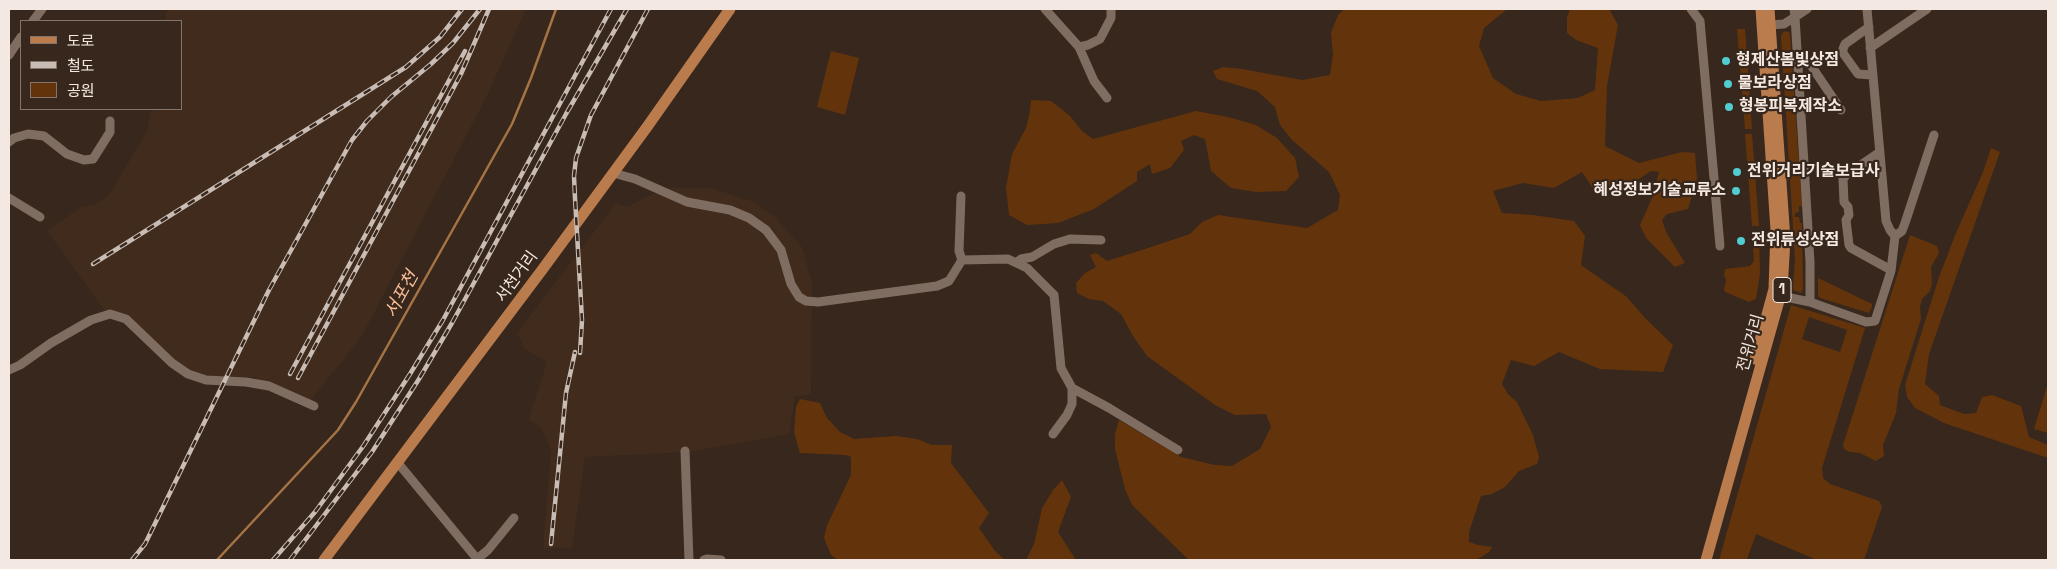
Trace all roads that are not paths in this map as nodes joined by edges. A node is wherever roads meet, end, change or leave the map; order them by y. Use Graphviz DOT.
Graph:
graph roads {
  1 [pos="42,9"];
  2 [pos="730,9"];
  3 [pos="1045,9"];
  4 [pos="1111,9"];
  5 [pos="1691,9"];
  6 [pos="1761,9"];
  7 [pos="1769,9"];
  8 [pos="1807,9"];
  9 [pos="1867,9"];
  10 [pos="1927,9"];
  11 [pos="1794,13"];
  12 [pos="34,20"];
  13 [pos="1770,25"];
  14 [pos="1869,27"];
  15 [pos="20,38"];
  16 [pos="1079,47"];
  17 [pos="1870,48"];
  18 [pos="9,53"];
  19 [pos="1797,60"];
  20 [pos="1872,75"];
  21 [pos="1107,98"];
  22 [pos="1841,110"];
  23 [pos="110,121"];
  24 [pos="1934,135"];
  25 [pos="9,142"];
  26 [pos="1880,152"];
  27 [pos="613,173"];
  28 [pos="961,196"];
  29 [pos="9,198"];
  30 [pos="40,217"];
  31 [pos="1895,236"];
  32 [pos="1101,240"];
  33 [pos="1720,246"];
  34 [pos="962,260"];
  35 [pos="1017,262"];
  36 [pos="1891,270"];
  37 [pos="1781,296"];
  38 [pos="1810,302"];
  39 [pos="9,370"];
  40 [pos="1072,388"];
  41 [pos="314,406"];
  42 [pos="1053,434"];
  43 [pos="1178,450"];
  44 [pos="685,451"];
  45 [pos="398,464"];
  46 [pos="514,518"];
  47 [pos="477,559"];
  48 [pos="324,560"];
  49 [pos="689,560"];
  50 [pos="704,560"];
  51 [pos="721,560"];
  52 [pos="1698,560"];
  53 [pos="1706,560"];
  1 -- 12 [label="street"];
  2 -- 27 [label="main road, 서천거리"];
  3 -- 16 [label="street"];
  4 -- 16 [label="street"];
  5 -- 33 [label="street"];
  6 -- 52 [label="main road, 전위거리 / 1"];
  7 -- 13 [label="main road, 전위거리 / 1"];
  8 -- 11 [label="street"];
  9 -- 14 [label="street"];
  10 -- 17 [label="street"];
  11 -- 13 [label="street"];
  11 -- 19 [label="street"];
  13 -- 37 [label="main road, 전위거리 / 1"];
  14 -- 17 [label="street"];
  14 -- 20 [label="street"];
  15 -- 18 [label="street"];
  16 -- 21 [label="street"];
  17 -- 20 [label="street"];
  19 -- 22 [label="street"];
  19 -- 38 [label="street"];
  20 -- 26 [label="street"];
  23 -- 25 [label="street"];
  24 -- 31 [label="street"];
  26 -- 31 [label="street"];
  26 -- 36 [label="street"];
  27 -- 34 [label="street"];
  27 -- 45 [label="main road, 서천거리"];
  28 -- 34 [label="street"];
  29 -- 30 [label="street"];
  31 -- 36 [label="street"];
  32 -- 35 [label="street"];
  34 -- 35 [label="street"];
  35 -- 40 [label="street"];
  36 -- 38 [label="street"];
  37 -- 38 [label="street"];
  37 -- 53 [label="main road, 전위거리 / 1"];
  39 -- 41 [label="street"];
  40 -- 42 [label="street"];
  40 -- 43 [label="street"];
  44 -- 49 [label="street"];
  45 -- 47 [label="street"];
  45 -- 48 [label="main road, 서천거리"];
  46 -- 47 [label="street"];
  50 -- 51 [label="street"];
}
